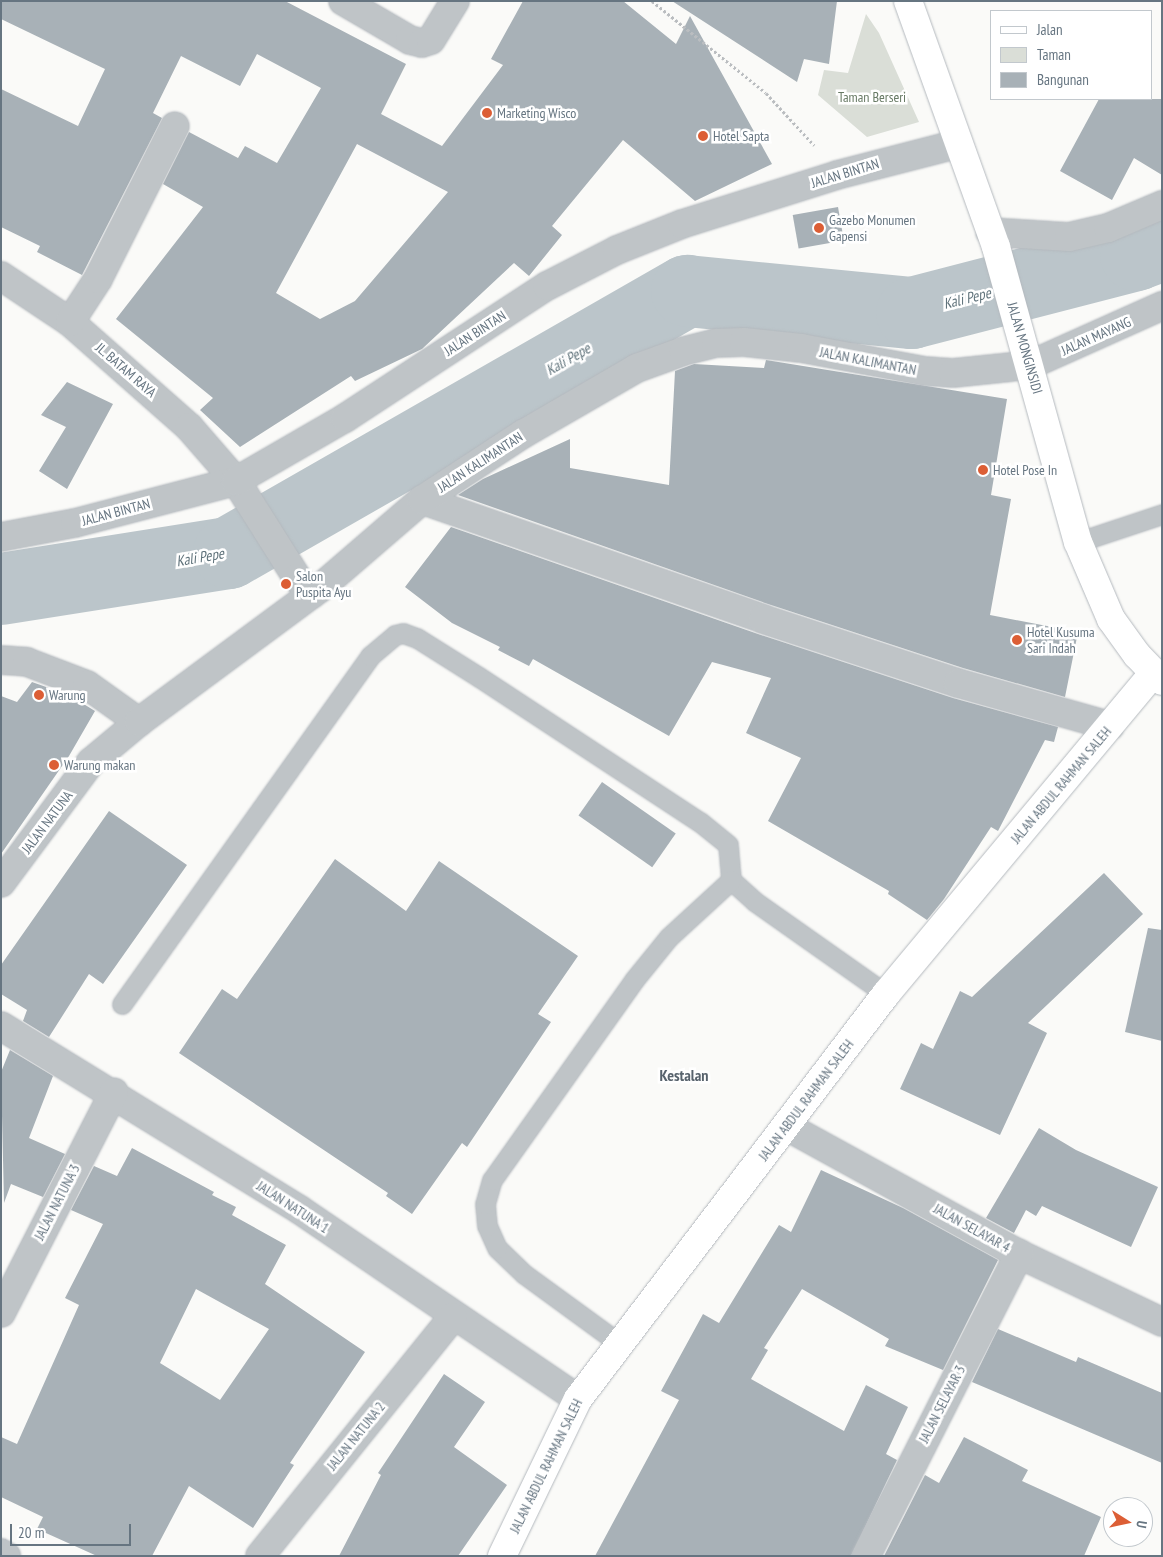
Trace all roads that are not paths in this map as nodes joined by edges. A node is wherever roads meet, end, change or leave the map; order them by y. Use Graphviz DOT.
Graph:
graph roads {
  1 [pos="343,1"];
  2 [pos="456,1"];
  3 [pos="908,1"];
  4 [pos="175,126"];
  5 [pos="958,144"];
  6 [pos="1162,206"];
  7 [pos="993,239"];
  8 [pos="1,276"];
  9 [pos="1162,306"];
  10 [pos="70,322"];
  11 [pos="1027,354"];
  12 [pos="236,481"];
  13 [pos="422,500"];
  14 [pos="1162,514"];
  15 [pos="1,537"];
  16 [pos="1078,542"];
  17 [pos="304,586"];
  18 [pos="1,660"];
  19 [pos="1157,677"];
  20 [pos="139,722"];
  21 [pos="1110,726"];
  22 [pos="731,880"];
  23 [pos="1,884"];
  24 [pos="886,994"];
  25 [pos="122,1004"];
  26 [pos="1,1026"];
  27 [pos="114,1092"];
  28 [pos="786,1126"];
  29 [pos="1019,1254"];
  30 [pos="1,1313"];
  31 [pos="453,1317"];
  32 [pos="1162,1322"];
  33 [pos="620,1344"];
  34 [pos="578,1399"];
  35 [pos="1,1553"];
  36 [pos="6,1556"];
  37 [pos="260,1556"];
  38 [pos="502,1556"];
  39 [pos="866,1556"];
  1 -- 2 [label="street"];
  3 -- 5 [label="street, JALAN MONGINSIDI"];
  4 -- 10 [label="street"];
  5 -- 7 [label="street, JALAN MONGINSIDI"];
  5 -- 12 [label="street, JALAN BINTAN"];
  6 -- 7 [label="street"];
  7 -- 11 [label="street, JALAN MONGINSIDI"];
  8 -- 10 [label="street, JL. BATAM RAYA"];
  9 -- 11 [label="street, JALAN MAYANG"];
  10 -- 12 [label="street, JL. BATAM RAYA"];
  11 -- 13 [label="street, JALAN KALIMANTAN"];
  11 -- 16 [label="street, JALAN MONGINSIDI"];
  12 -- 15 [label="street, JALAN BINTAN"];
  12 -- 17 [label="street, JL. BATAM RAYA"];
  13 -- 17 [label="street, JALAN KALIMANTAN"];
  13 -- 21 [label="street"];
  14 -- 16 [label="lane"];
  16 -- 19 [label="street, JALAN MONGINSIDI"];
  17 -- 20 [label="street, JALAN KALIMANTAN"];
  18 -- 20 [label="street"];
  19 -- 21 [label="street, JALAN ABDUL RAHMAN SALEH"];
  20 -- 23 [label="street, JALAN NATUNA"];
  21 -- 24 [label="street, JALAN ABDUL RAHMAN SALEH"];
  22 -- 24 [label="lane"];
  22 -- 25 [label="lane"];
  22 -- 33 [label="lane"];
  24 -- 28 [label="street, JALAN ABDUL RAHMAN SALEH"];
  26 -- 27 [label="street, JALAN NATUNA 1"];
  27 -- 30 [label="street, JALAN NATUNA 3"];
  27 -- 31 [label="street, JALAN NATUNA 1"];
  28 -- 29 [label="street, JALAN SELAYAR 4"];
  28 -- 33 [label="street, JALAN ABDUL RAHMAN SALEH"];
  29 -- 32 [label="street, JALAN SELAYAR 4"];
  29 -- 39 [label="street, JALAN SELAYAR 3"];
  31 -- 34 [label="street, JALAN NATUNA 1"];
  31 -- 37 [label="street, JALAN NATUNA 2"];
  33 -- 34 [label="street, JALAN ABDUL RAHMAN SALEH"];
  34 -- 38 [label="street, JALAN ABDUL RAHMAN SALEH"];
  35 -- 36 [label="street"];
}
